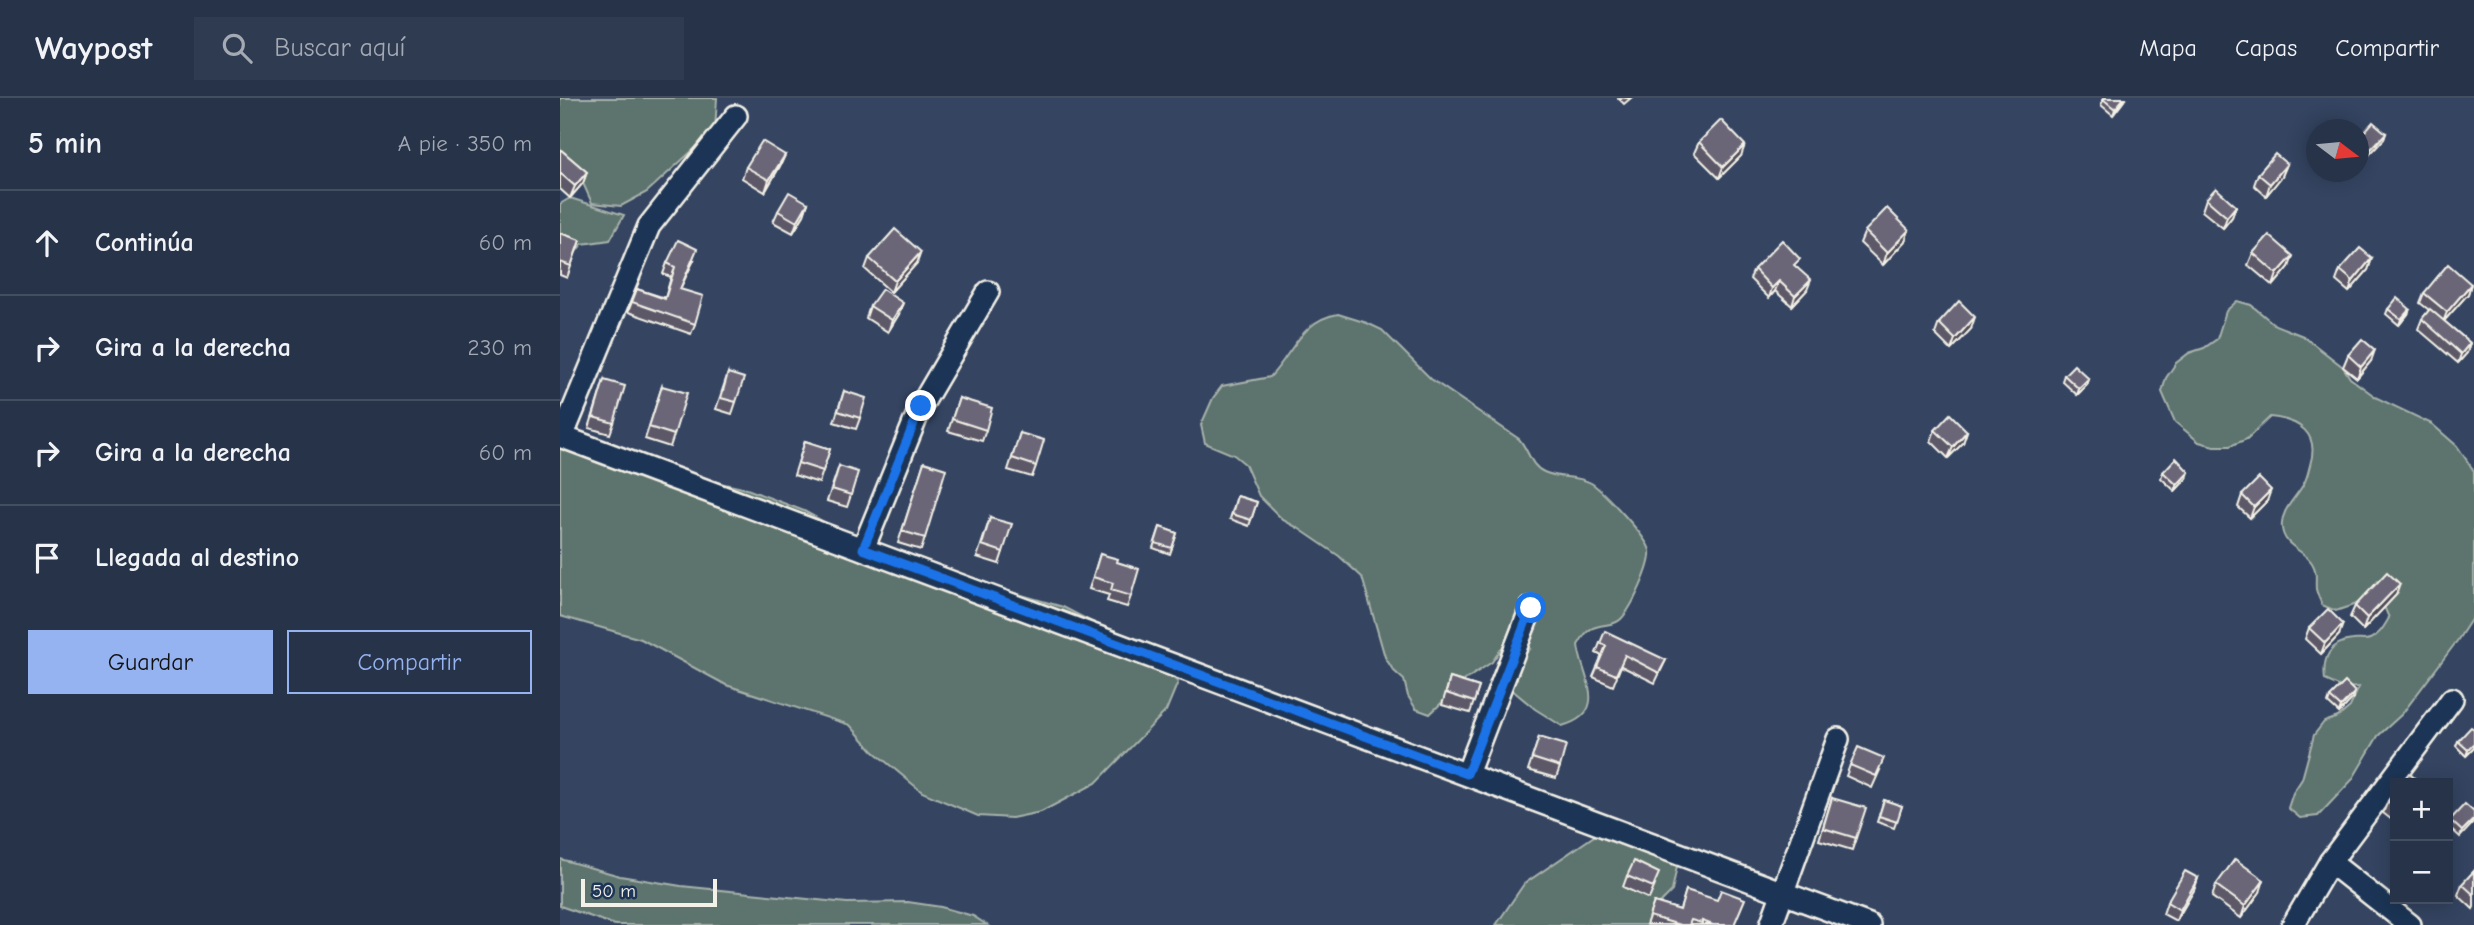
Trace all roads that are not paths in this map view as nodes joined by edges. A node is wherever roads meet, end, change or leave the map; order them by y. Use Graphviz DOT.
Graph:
graph roads {
  1 [pos="736,116"];
  2 [pos="988,292"];
  3 [pos="561,437"];
  4 [pos="863,549"];
  5 [pos="1531,608"];
  6 [pos="2452,699"];
  7 [pos="1838,740"];
  8 [pos="1467,774"];
  9 [pos="2330,862"];
  10 [pos="1783,891"];
  11 [pos="1771,925"];
  12 [pos="1869,925"];
  13 [pos="2293,925"];
  14 [pos="2410,925"];
  1 -- 3 [label="street"];
  2 -- 4 [label="street"];
  3 -- 4 [label="street"];
  4 -- 8 [label="street"];
  5 -- 8 [label="street"];
  6 -- 9 [label="street"];
  7 -- 10 [label="street"];
  8 -- 10 [label="street"];
  9 -- 13 [label="street"];
  9 -- 14 [label="street"];
  10 -- 11 [label="street"];
  10 -- 12 [label="street"];
}
